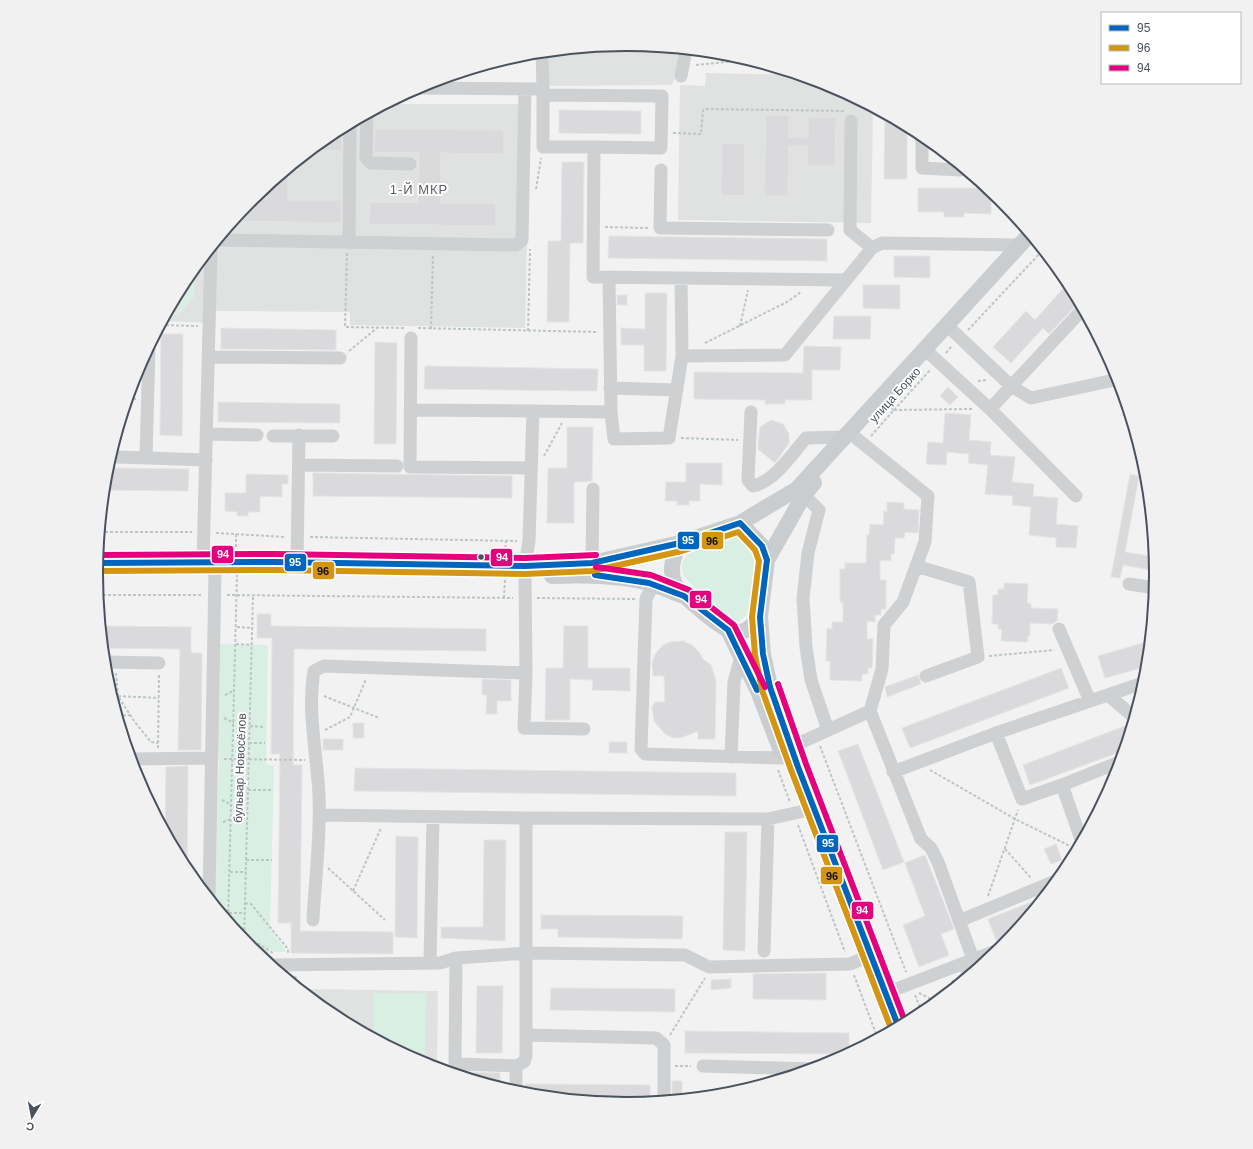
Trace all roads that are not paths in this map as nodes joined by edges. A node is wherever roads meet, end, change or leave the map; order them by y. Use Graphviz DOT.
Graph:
graph roads {
  1 [pos="685,54"];
  2 [pos="542,58"];
  3 [pos="682,72"];
  4 [pos="434,88"];
  5 [pos="525,89"];
  6 [pos="543,92"];
  7 [pos="367,120"];
  8 [pos="851,121"];
  9 [pos="350,130"];
  10 [pos="922,143"];
  11 [pos="594,147"];
  12 [pos="410,164"];
  13 [pos="661,170"];
  14 [pos="958,170"];
  15 [pos="828,230"];
  16 [pos="224,240"];
  17 [pos="1029,240"];
  18 [pos="349,243"];
  19 [pos="872,248"];
  20 [pos="211,256"];
  21 [pos="609,277"];
  22 [pos="681,278"];
  23 [pos="845,280"];
  24 [pos="1080,312"];
  25 [pos="953,331"];
  26 [pos="411,338"];
  27 [pos="682,353"];
  28 [pos="931,355"];
  29 [pos="209,357"];
  30 [pos="340,358"];
  31 [pos="149,362"];
  32 [pos="1112,380"];
  33 [pos="1007,382"];
  34 [pos="610,388"];
  35 [pos="677,390"];
  36 [pos="990,408"];
  37 [pos="410,410"];
  38 [pos="533,411"];
  39 [pos="611,412"];
  40 [pos="751,412"];
  41 [pos="206,434"];
  42 [pos="257,435"];
  43 [pos="299,435"];
  44 [pos="273,436"];
  45 [pos="333,436"];
  46 [pos="855,440"];
  47 [pos="118,457"];
  48 [pos="146,458"];
  49 [pos="206,460"];
  50 [pos="299,465"];
  51 [pos="396,466"];
  52 [pos="530,468"];
  53 [pos="593,489"];
  54 [pos="804,495"];
  55 [pos="1076,496"];
  56 [pos="740,523"];
  57 [pos="680,543"];
  58 [pos="767,560"];
  59 [pos="297,562"];
  60 [pos="103,563"];
  61 [pos="916,566"];
  62 [pos="209,567"];
  63 [pos="594,569"];
  64 [pos="525,571"];
  65 [pos="103,573"];
  66 [pos="1128,584"];
  67 [pos="1150,587"];
  68 [pos="650,592"];
  69 [pos="684,596"];
  70 [pos="760,617"];
  71 [pos="1059,629"];
  72 [pos="728,630"];
  73 [pos="741,657"];
  74 [pos="111,662"];
  75 [pos="159,663"];
  76 [pos="526,673"];
  77 [pos="926,676"];
  78 [pos="1138,685"];
  79 [pos="1108,695"];
  80 [pos="1090,701"];
  81 [pos="870,711"];
  82 [pos="1131,714"];
  83 [pos="584,728"];
  84 [pos="828,730"];
  85 [pos="996,733"];
  86 [pos="783,754"];
  87 [pos="731,757"];
  88 [pos="212,758"];
  89 [pos="137,759"];
  90 [pos="1114,764"];
  91 [pos="893,772"];
  92 [pos="1062,785"];
  93 [pos="799,812"];
  94 [pos="320,814"];
  95 [pos="433,817"];
  96 [pos="526,818"];
  97 [pos="768,819"];
  98 [pos="1076,843"];
  99 [pos="1048,884"];
  100 [pos="209,890"];
  101 [pos="313,920"];
  102 [pos="959,921"];
  103 [pos="764,951"];
  104 [pos="527,953"];
  105 [pos="987,954"];
  106 [pos="456,958"];
  107 [pos="274,961"];
  108 [pos="968,961"];
  109 [pos="856,962"];
  110 [pos="430,963"];
  111 [pos="969,970"];
  112 [pos="886,993"];
  113 [pos="897,1022"];
  114 [pos="888,1028"];
  115 [pos="526,1035"];
  116 [pos="516,1066"];
  117 [pos="703,1066"];
  118 [pos="799,1069"];
  119 [pos="516,1086"];
  120 [pos="664,1097"];
  1 -- 3 [label="lane"];
  2 -- 6 [label="lane"];
  4 -- 5 [label="lane"];
  5 -- 6 [label="lane"];
  5 -- 18 [label="lane"];
  6 -- 11 [label="lane"];
  6 -- 11 [label="lane"];
  7 -- 12 [label="lane"];
  8 -- 19 [label="lane"];
  9 -- 18 [label="lane"];
  10 -- 14 [label="lane"];
  11 -- 21 [label="lane"];
  13 -- 15 [label="lane"];
  16 -- 18 [label="lane"];
  17 -- 19 [label="lane"];
  17 -- 25 [label="main road, улица Борко"];
  17 -- 46 [label="main road, улица Борко"];
  19 -- 23 [label="lane"];
  20 -- 29 [label="lane"];
  21 -- 22 [label="lane"];
  21 -- 34 [label="lane"];
  22 -- 23 [label="lane"];
  22 -- 27 [label="lane"];
  23 -- 27 [label="lane"];
  24 -- 33 [label="lane"];
  25 -- 28 [label="main road, улица Борко"];
  25 -- 33 [label="lane"];
  26 -- 37 [label="lane"];
  27 -- 35 [label="lane"];
  28 -- 36 [label="lane"];
  28 -- 46 [label="main road, улица Борко"];
  29 -- 30 [label="lane"];
  29 -- 41 [label="lane"];
  31 -- 48 [label="lane"];
  32 -- 33 [label="lane"];
  33 -- 36 [label="lane"];
  34 -- 35 [label="lane"];
  34 -- 39 [label="lane"];
  35 -- 39 [label="lane"];
  36 -- 55 [label="lane"];
  37 -- 38 [label="lane"];
  37 -- 52 [label="lane"];
  38 -- 39 [label="lane"];
  38 -- 52 [label="lane"];
  40 -- 46 [label="lane"];
  41 -- 42 [label="lane"];
  41 -- 49 [label="lane"];
  43 -- 44 [label="lane"];
  43 -- 45 [label="lane"];
  43 -- 50 [label="lane"];
  46 -- 54 [label="main road, улица Борко"];
  46 -- 56 [label="main road, улица Борко"];
  46 -- 61 [label="lane"];
  47 -- 48 [label="lane"];
  48 -- 49 [label="lane"];
  49 -- 62 [label="lane"];
  50 -- 51 [label="lane"];
  50 -- 59 [label="lane"];
  52 -- 64 [label="lane"];
  53 -- 63 [label="lane"];
  54 -- 58 [label="main road, улица Борко"];
  54 -- 84 [label="lane"];
  56 -- 57 [label="main road"];
  56 -- 58 [label="main road"];
  57 -- 63 [label="main road"];
  57 -- 69 [label="main road"];
  58 -- 70 [label="main road"];
  59 -- 62 [label="main road"];
  59 -- 64 [label="main road"];
  60 -- 62 [label="main road"];
  61 -- 77 [label="lane"];
  61 -- 81 [label="lane"];
  62 -- 64 [label="main road"];
  62 -- 65 [label="main road"];
  62 -- 88 [label="lane"];
  63 -- 64 [label="main road"];
  63 -- 68 [label="main road"];
  64 -- 76 [label="lane"];
  66 -- 67 [label="lane"];
  68 -- 69 [label="main road"];
  68 -- 87 [label="lane"];
  69 -- 72 [label="main road"];
  70 -- 72 [label="main road"];
  70 -- 86 [label="main road"];
  71 -- 80 [label="lane"];
  72 -- 73 [label="main road"];
  73 -- 86 [label="main road"];
  73 -- 87 [label="lane"];
  74 -- 75 [label="lane"];
  76 -- 83 [label="lane"];
  76 -- 94 [label="lane"];
  78 -- 79 [label="lane"];
  79 -- 80 [label="lane"];
  79 -- 82 [label="lane"];
  80 -- 85 [label="lane"];
  81 -- 84 [label="lane"];
  81 -- 91 [label="lane"];
  84 -- 86 [label="lane"];
  85 -- 91 [label="lane"];
  85 -- 92 [label="lane"];
  86 -- 87 [label="lane"];
  86 -- 93 [label="main road"];
  86 -- 112 [label="main road"];
  88 -- 89 [label="lane"];
  88 -- 100 [label="lane"];
  90 -- 92 [label="lane"];
  91 -- 102 [label="lane"];
  92 -- 98 [label="lane"];
  93 -- 97 [label="lane"];
  93 -- 109 [label="main road"];
  94 -- 95 [label="lane"];
  94 -- 101 [label="lane"];
  95 -- 96 [label="lane"];
  95 -- 110 [label="lane"];
  96 -- 97 [label="lane"];
  96 -- 104 [label="lane"];
  97 -- 103 [label="lane"];
  99 -- 102 [label="lane"];
  102 -- 108 [label="lane"];
  104 -- 106 [label="lane"];
  104 -- 109 [label="lane"];
  104 -- 115 [label="lane"];
  105 -- 108 [label="lane"];
  106 -- 110 [label="lane"];
  106 -- 116 [label="lane"];
  107 -- 110 [label="lane"];
  108 -- 111 [label="lane"];
  108 -- 112 [label="lane"];
  109 -- 114 [label="main road"];
  112 -- 113 [label="main road"];
  115 -- 116 [label="lane"];
  115 -- 120 [label="lane"];
  116 -- 119 [label="lane"];
  117 -- 118 [label="lane"];
}
